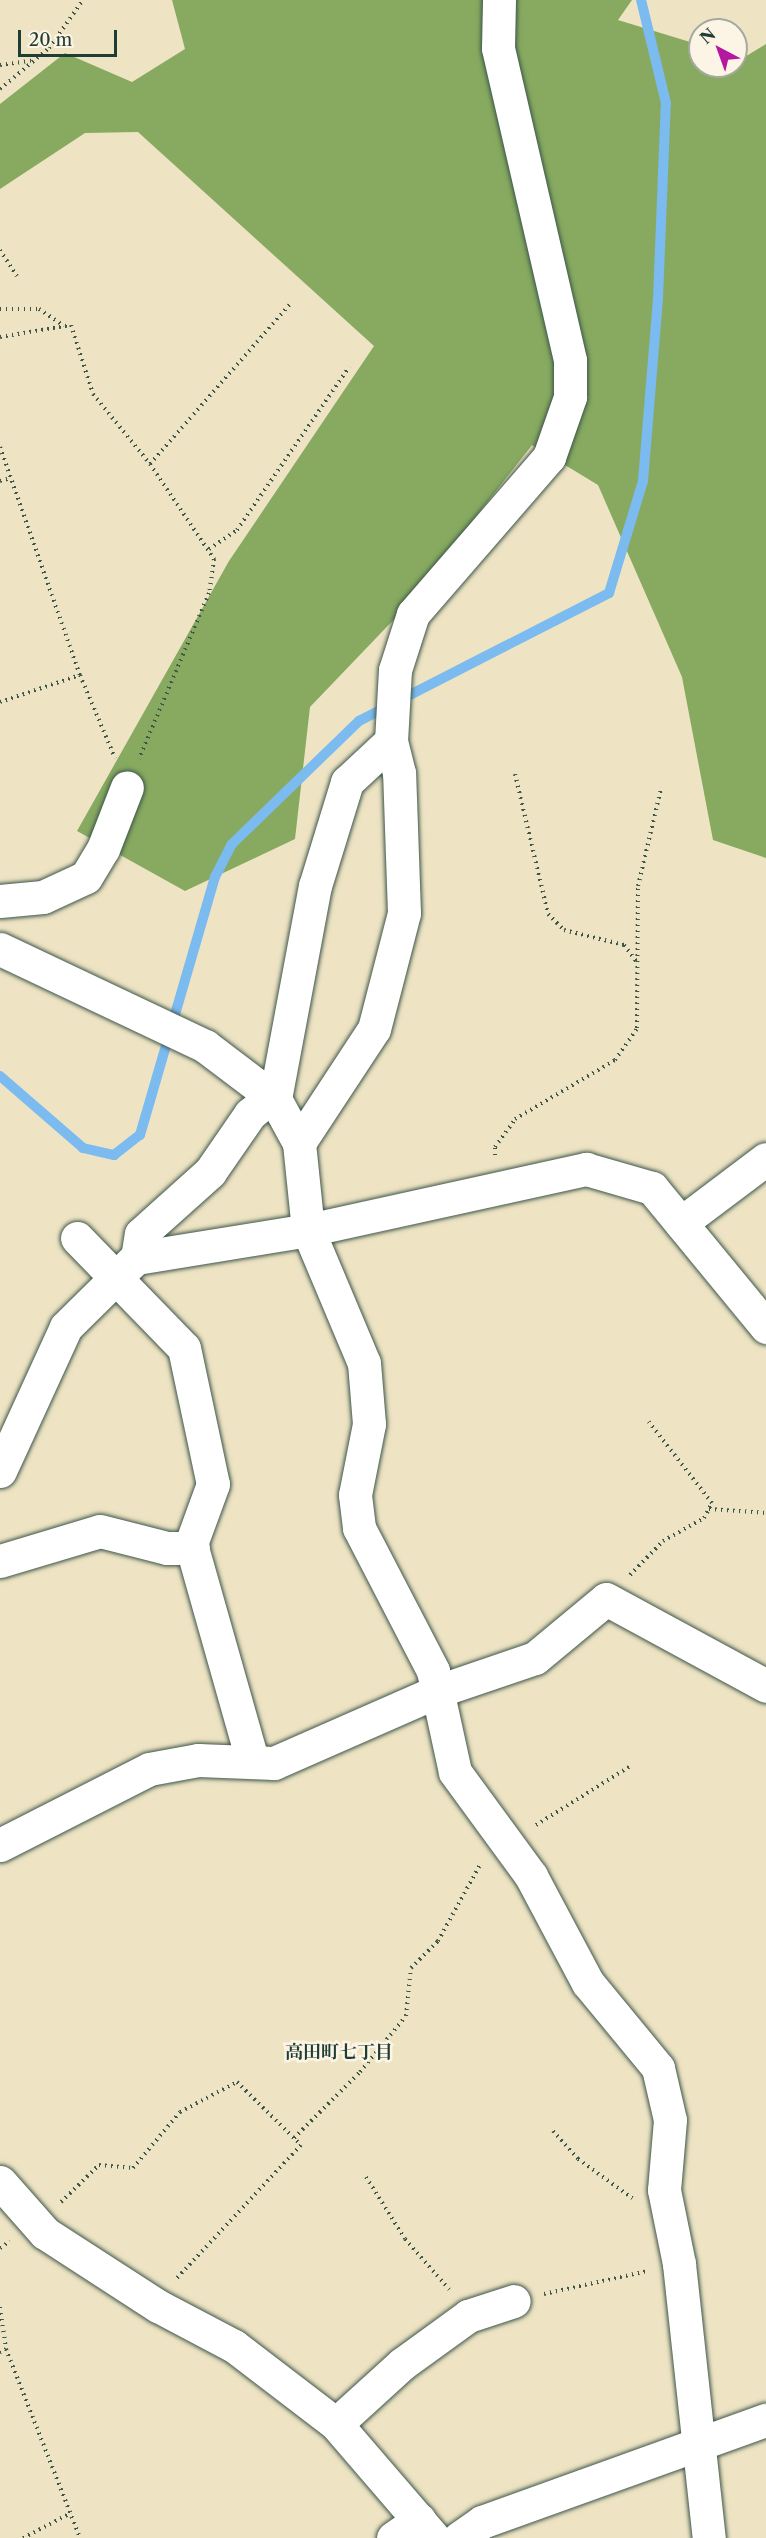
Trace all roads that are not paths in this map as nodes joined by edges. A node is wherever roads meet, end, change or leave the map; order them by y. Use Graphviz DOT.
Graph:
graph roads {
  1 [pos="499,0"];
  2 [pos="392,734"];
  3 [pos="128,787"];
  4 [pos="0,901"];
  5 [pos="0,949"];
  6 [pos="273,1098"];
  7 [pos="299,1143"];
  8 [pos="766,1159"];
  9 [pos="681,1223"];
  10 [pos="308,1230"];
  11 [pos="77,1238"];
  12 [pos="127,1267"];
  13 [pos="766,1328"];
  14 [pos="0,1471"];
  15 [pos="193,1548"];
  16 [pos="0,1561"];
  17 [pos="766,1686"];
  18 [pos="438,1692"];
  19 [pos="252,1759"];
  20 [pos="0,1845"];
  21 [pos="0,2182"];
  22 [pos="514,2301"];
  23 [pos="766,2420"];
  24 [pos="336,2424"];
  25 [pos="701,2440"];
  26 [pos="426,2529"];
  27 [pos="393,2538"];
  28 [pos="459,2538"];
  29 [pos="708,2538"];
  1 -- 2 [label="street"];
  2 -- 6 [label="street"];
  2 -- 7 [label="street"];
  3 -- 4 [label="street"];
  5 -- 6 [label="street"];
  6 -- 7 [label="street"];
  6 -- 12 [label="street"];
  7 -- 10 [label="street"];
  8 -- 9 [label="street"];
  9 -- 10 [label="street"];
  9 -- 13 [label="street"];
  10 -- 12 [label="street"];
  10 -- 18 [label="street"];
  11 -- 12 [label="street"];
  12 -- 14 [label="street"];
  12 -- 15 [label="street"];
  15 -- 16 [label="street"];
  15 -- 19 [label="street"];
  17 -- 18 [label="street"];
  18 -- 19 [label="street"];
  18 -- 25 [label="street"];
  19 -- 20 [label="street"];
  21 -- 24 [label="street"];
  22 -- 24 [label="street"];
  23 -- 25 [label="street"];
  24 -- 26 [label="street"];
  25 -- 28 [label="street"];
  25 -- 29 [label="street"];
  26 -- 27 [label="street"];
}
